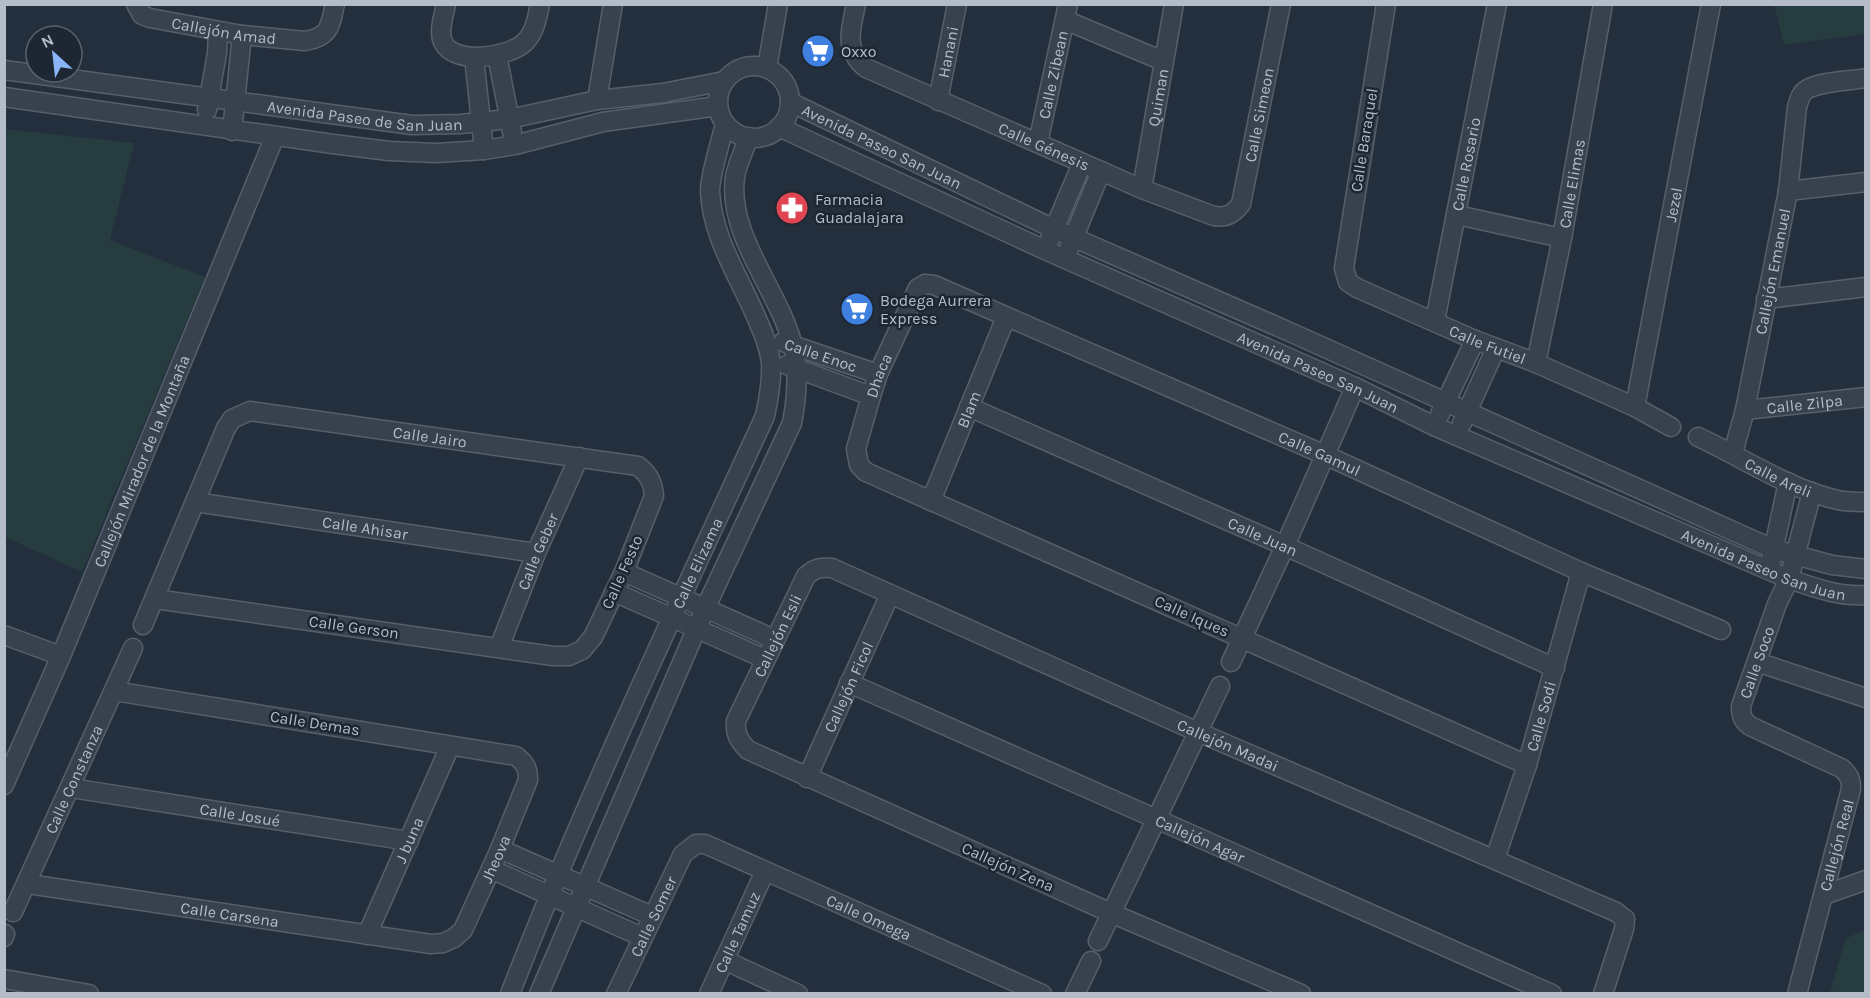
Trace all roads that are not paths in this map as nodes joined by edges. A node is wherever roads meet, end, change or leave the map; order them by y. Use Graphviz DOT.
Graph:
graph roads {
  1 [pos="335,4"];
  2 [pos="446,4"];
  3 [pos="540,4"];
  4 [pos="613,4"];
  5 [pos="778,4"];
  6 [pos="856,4"];
  7 [pos="957,4"];
  8 [pos="1174,4"];
  9 [pos="1281,4"];
  10 [pos="1386,4"];
  11 [pos="1497,4"];
  12 [pos="1603,4"];
  13 [pos="1711,4"];
  14 [pos="137,6"];
  15 [pos="1067,12"];
  16 [pos="218,31"];
  17 [pos="242,35"];
  18 [pos="497,55"];
  19 [pos="474,57"];
  20 [pos="1163,61"];
  21 [pos="767,68"];
  22 [pos="4,70"];
  23 [pos="1866,78"];
  24 [pos="724,81"];
  25 [pos="4,97"];
  26 [pos="209,99"];
  27 [pos="597,100"];
  28 [pos="938,101"];
  29 [pos="234,102"];
  30 [pos="790,102"];
  31 [pos="718,106"];
  32 [pos="509,119"];
  33 [pos="482,123"];
  34 [pos="725,124"];
  35 [pos="204,126"];
  36 [pos="779,127"];
  37 [pos="232,130"];
  38 [pos="275,136"];
  39 [pos="749,137"];
  40 [pos="1038,143"];
  41 [pos="515,145"];
  42 [pos="484,150"];
  43 [pos="1082,163"];
  44 [pos="1101,171"];
  45 [pos="1866,182"];
  46 [pos="1142,189"];
  47 [pos="1788,191"];
  48 [pos="1457,215"];
  49 [pos="1225,217"];
  50 [pos="1054,229"];
  51 [pos="1074,238"];
  52 [pos="1562,238"];
  53 [pos="1045,250"];
  54 [pos="1065,259"];
  55 [pos="1345,276"];
  56 [pos="1866,287"];
  57 [pos="918,288"];
  58 [pos="1766,299"];
  59 [pos="1006,317"];
  60 [pos="1436,321"];
  61 [pos="764,336"];
  62 [pos="1475,340"];
  63 [pos="792,344"];
  64 [pos="1496,348"];
  65 [pos="771,360"];
  66 [pos="1536,363"];
  67 [pos="797,367"];
  68 [pos="878,374"];
  69 [pos="1355,387"];
  70 [pos="871,396"];
  71 [pos="1866,397"];
  72 [pos="1445,403"];
  73 [pos="969,407"];
  74 [pos="1635,407"];
  75 [pos="1745,410"];
  76 [pos="1468,412"];
  77 [pos="1434,426"];
  78 [pos="1671,427"];
  79 [pos="1456,435"];
  80 [pos="1698,437"];
  81 [pos="1733,453"];
  82 [pos="1325,455"];
  83 [pos="579,458"];
  84 [pos="859,465"];
  85 [pos="638,466"];
  86 [pos="1788,482"];
  87 [pos="1812,492"];
  88 [pos="930,501"];
  89 [pos="195,502"];
  90 [pos="1866,502"];
  91 [pos="1285,546"];
  92 [pos="1773,549"];
  93 [pos="536,553"];
  94 [pos="1796,557"];
  95 [pos="832,568"];
  96 [pos="1866,569"];
  97 [pos="1770,571"];
  98 [pos="624,572"];
  99 [pos="1581,572"];
  100 [pos="1789,579"];
  101 [pos="614,592"];
  102 [pos="890,594"];
  103 [pos="1866,595"];
  104 [pos="681,598"];
  105 [pos="154,599"];
  106 [pos="1777,604"];
  107 [pos="705,609"];
  108 [pos="673,617"];
  109 [pos="143,625"];
  110 [pos="698,629"];
  111 [pos="1721,630"];
  112 [pos="4,635"];
  113 [pos="774,639"];
  114 [pos="1242,639"];
  115 [pos="133,648"];
  116 [pos="499,648"];
  117 [pos="553,656"];
  118 [pos="61,657"];
  119 [pos="765,659"];
  120 [pos="1231,662"];
  121 [pos="1757,662"];
  122 [pos="1555,668"];
  123 [pos="849,684"];
  124 [pos="1220,686"];
  125 [pos="114,691"];
  126 [pos="1866,698"];
  127 [pos="736,721"];
  128 [pos="1744,721"];
  129 [pos="1198,732"];
  130 [pos="450,746"];
  131 [pos="516,756"];
  132 [pos="1527,765"];
  133 [pos="807,778"];
  134 [pos="4,785"];
  135 [pos="71,788"];
  136 [pos="1156,820"];
  137 [pos="409,841"];
  138 [pos="696,844"];
  139 [pos="500,849"];
  140 [pos="1495,859"];
  141 [pos="491,869"];
  142 [pos="765,871"];
  143 [pos="558,875"];
  144 [pos="1866,880"];
  145 [pos="28,884"];
  146 [pos="585,887"];
  147 [pos="549,894"];
  148 [pos="1824,895"];
  149 [pos="576,907"];
  150 [pos="13,912"];
  151 [pos="1111,913"];
  152 [pos="652,916"];
  153 [pos="367,935"];
  154 [pos="642,937"];
  155 [pos="1098,941"];
  156 [pos="431,944"];
  157 [pos="724,960"];
  158 [pos="1091,961"];
  159 [pos="4,979"];
  160 [pos="89,993"];
  161 [pos="510,993"];
  162 [pos="539,993"];
  163 [pos="616,993"];
  164 [pos="709,993"];
  165 [pos="798,993"];
  166 [pos="1042,993"];
  167 [pos="1075,993"];
  168 [pos="1301,993"];
  169 [pos="1552,993"];
  170 [pos="1603,993"];
  171 [pos="1797,993"];
  1 -- 17 [label="street, Callejón Amad"];
  2 -- 19 [label="street"];
  3 -- 18 [label="street"];
  4 -- 27 [label="street"];
  5 -- 21 [label="street"];
  6 -- 28 [label="street, Calle Génesis"];
  7 -- 28 [label="street, Hanani"];
  8 -- 20 [label="street, Quiman"];
  9 -- 49 [label="street, Calle Simeon"];
  10 -- 55 [label="street, Calle Baraquel"];
  11 -- 48 [label="street, Calle Rosario"];
  12 -- 52 [label="street, Calle Elimas"];
  13 -- 74 [label="street, Jezel"];
  14 -- 16 [label="street, Callejón Amad"];
  15 -- 20 [label="street"];
  15 -- 40 [label="street, Calle Zibean"];
  16 -- 17 [label="street, Callejón Amad"];
  16 -- 26 [label="street"];
  17 -- 29 [label="street"];
  18 -- 19 [label="street"];
  18 -- 32 [label="street"];
  19 -- 33 [label="street"];
  20 -- 46 [label="street, Quiman"];
  21 -- 24 [label="street"];
  21 -- 30 [label="street"];
  22 -- 26 [label="street, Avenida Paseo de San Juan"];
  23 -- 47 [label="street, Callejón Emanuel"];
  24 -- 27 [label="street, Avenida Paseo de San Juan"];
  24 -- 31 [label="street"];
  25 -- 35 [label="street, Avenida Paseo de San Juan"];
  26 -- 29 [label="street, Avenida Paseo de San Juan"];
  26 -- 35 [label="street"];
  27 -- 32 [label="street, Avenida Paseo de San Juan"];
  28 -- 40 [label="street, Calle Génesis"];
  29 -- 33 [label="street, Avenida Paseo de San Juan"];
  29 -- 37 [label="street"];
  30 -- 36 [label="street"];
  30 -- 50 [label="street, Avenida Paseo San Juan"];
  31 -- 34 [label="street"];
  31 -- 41 [label="street, Avenida Paseo de San Juan"];
  32 -- 33 [label="street, Avenida Paseo de San Juan"];
  32 -- 41 [label="street"];
  33 -- 42 [label="street"];
  34 -- 39 [label="street"];
  34 -- 61 [label="street, Calle Elizama"];
  35 -- 37 [label="street, Avenida Paseo de San Juan"];
  36 -- 39 [label="street"];
  36 -- 53 [label="street, Avenida Paseo San Juan"];
  37 -- 38 [label="street, Avenida Paseo de San Juan"];
  38 -- 42 [label="street, Avenida Paseo de San Juan"];
  38 -- 118 [label="street, Callejón Mirador de la Montaña"];
  39 -- 63 [label="street, Calle Elizama"];
  40 -- 43 [label="street, Calle Génesis"];
  41 -- 42 [label="street, Avenida Paseo de San Juan"];
  43 -- 44 [label="street, Calle Génesis"];
  43 -- 50 [label="street"];
  44 -- 46 [label="street, Calle Génesis"];
  44 -- 51 [label="street"];
  45 -- 47 [label="street"];
  46 -- 49 [label="street, Calle Génesis"];
  47 -- 58 [label="street, Callejón Emanuel"];
  48 -- 52 [label="street"];
  48 -- 60 [label="street, Calle Rosario"];
  50 -- 51 [label="street, Avenida Paseo San Juan"];
  50 -- 53 [label="street"];
  51 -- 54 [label="street"];
  51 -- 72 [label="street, Avenida Paseo San Juan"];
  52 -- 66 [label="street, Calle Elimas"];
  53 -- 54 [label="street, Avenida Paseo San Juan"];
  54 -- 69 [label="street, Avenida Paseo San Juan"];
  55 -- 60 [label="street, Calle Futiel"];
  56 -- 58 [label="street"];
  57 -- 59 [label="street, Calle Gamul"];
  57 -- 68 [label="street, Dhaca"];
  58 -- 75 [label="street, Callejón Emanuel"];
  59 -- 73 [label="street, Blam"];
  59 -- 82 [label="street, Calle Gamul"];
  60 -- 62 [label="street, Calle Futiel"];
  61 -- 63 [label="street, Calle Enoc"];
  61 -- 65 [label="street, Calle Elizama"];
  62 -- 64 [label="street, Calle Futiel"];
  62 -- 72 [label="street"];
  63 -- 67 [label="street, Calle Elizama"];
  63 -- 68 [label="street, Calle Enoc"];
  64 -- 66 [label="street, Calle Futiel"];
  64 -- 76 [label="street"];
  65 -- 67 [label="street, Calle Enoc"];
  65 -- 104 [label="street, Calle Elizama"];
  66 -- 74 [label="street, Calle Futiel"];
  67 -- 70 [label="street, Calle Enoc"];
  67 -- 107 [label="street, Calle Elizama"];
  68 -- 70 [label="street, Dhaca"];
  69 -- 77 [label="street, Avenida Paseo San Juan"];
  69 -- 82 [label="street"];
  70 -- 84 [label="street, Dhaca"];
  71 -- 75 [label="street, Calle Zilpa"];
  72 -- 76 [label="street, Avenida Paseo San Juan"];
  72 -- 77 [label="street"];
  73 -- 88 [label="street, Blam"];
  73 -- 91 [label="street, Calle Juan"];
  74 -- 78 [label="street"];
  75 -- 81 [label="street, Callejón Emanuel"];
  76 -- 79 [label="street"];
  76 -- 92 [label="street, Avenida Paseo San Juan"];
  77 -- 79 [label="street, Avenida Paseo San Juan"];
  79 -- 97 [label="street, Avenida Paseo San Juan"];
  80 -- 81 [label="street, Calle Areli"];
  81 -- 86 [label="street, Calle Areli"];
  82 -- 91 [label="street"];
  82 -- 99 [label="street, Calle Gamul"];
  83 -- 85 [label="street, Calle Jairo"];
  83 -- 89 [label="street, Calle Jairo"];
  83 -- 93 [label="street, Calle Geber"];
  84 -- 88 [label="street, Calle Iques"];
  85 -- 98 [label="street, Calle Festo"];
  86 -- 87 [label="street, Calle Areli"];
  86 -- 92 [label="street, Calle Soco"];
  87 -- 90 [label="street, Calle Areli"];
  87 -- 94 [label="street, Calle Soco"];
  88 -- 114 [label="street, Calle Iques"];
  89 -- 93 [label="street, Calle Ahisar"];
  89 -- 105 [label="street"];
  91 -- 114 [label="street"];
  91 -- 122 [label="street, Calle Juan"];
  92 -- 94 [label="street, Avenida Paseo San Juan"];
  92 -- 97 [label="street, Calle Soco"];
  93 -- 116 [label="street, Calle Geber"];
  94 -- 96 [label="street, Avenida Paseo San Juan"];
  94 -- 100 [label="street, Calle Soco"];
  95 -- 102 [label="street, Callejón Madai"];
  95 -- 113 [label="street, Callejón Esli"];
  97 -- 100 [label="street, Avenida Paseo San Juan"];
  97 -- 106 [label="street, Calle Soco"];
  98 -- 101 [label="street, Calle Festo"];
  98 -- 104 [label="street"];
  99 -- 111 [label="street, Calle Gamul"];
  99 -- 122 [label="street, Calle Sodi"];
  100 -- 103 [label="street, Avenida Paseo San Juan"];
  100 -- 106 [label="street, Calle Soco"];
  101 -- 108 [label="street"];
  101 -- 117 [label="street, Calle Festo"];
  102 -- 123 [label="street, Callejón Ficol"];
  102 -- 129 [label="street, Callejón Madai"];
  104 -- 107 [label="street"];
  104 -- 108 [label="street, Calle Elizama"];
  105 -- 109 [label="street"];
  105 -- 116 [label="street, Calle Gerson"];
  106 -- 121 [label="street, Calle Soco"];
  107 -- 110 [label="street, Calle Elizama"];
  107 -- 113 [label="street"];
  108 -- 110 [label="street"];
  108 -- 143 [label="street, Calle Elizama"];
  110 -- 119 [label="street"];
  110 -- 146 [label="street, Calle Elizama"];
  112 -- 118 [label="street"];
  113 -- 119 [label="street, Callejón Esli"];
  114 -- 120 [label="street"];
  114 -- 132 [label="street, Calle Iques"];
  115 -- 125 [label="street, Calle Constanza"];
  116 -- 117 [label="street, Calle Gerson"];
  118 -- 134 [label="street, Callejón Mirador de la Montaña"];
  119 -- 127 [label="street, Callejón Esli"];
  121 -- 126 [label="street"];
  121 -- 128 [label="street, Calle Soco"];
  122 -- 132 [label="street, Calle Sodi"];
  123 -- 133 [label="street, Callejón Ficol"];
  123 -- 136 [label="street, Callejón Agar"];
  124 -- 129 [label="street"];
  125 -- 130 [label="street, Calle Demas"];
  125 -- 135 [label="street, Calle Constanza"];
  127 -- 133 [label="street, Callejón Zena"];
  128 -- 148 [label="street, Callejón Real"];
  129 -- 136 [label="street"];
  129 -- 140 [label="street, Callejón Madai"];
  130 -- 131 [label="street, Calle Demas"];
  130 -- 137 [label="street, J buna"];
  131 -- 139 [label="street, Jheova"];
  132 -- 140 [label="street, Calle Sodi"];
  133 -- 151 [label="street, Callejón Zena"];
  135 -- 137 [label="street, Calle Josué"];
  135 -- 145 [label="street, Calle Constanza"];
  136 -- 151 [label="street"];
  136 -- 169 [label="street, Callejón Agar"];
  137 -- 153 [label="street, J buna"];
  138 -- 142 [label="street, Calle Omega"];
  138 -- 152 [label="street, Calle Somer"];
  139 -- 141 [label="street, Jheova"];
  139 -- 143 [label="street"];
  140 -- 170 [label="street, Callejón Madai"];
  141 -- 147 [label="street"];
  141 -- 156 [label="street, Jheova"];
  142 -- 157 [label="street, Calle Tamuz"];
  142 -- 166 [label="street, Calle Omega"];
  143 -- 146 [label="street"];
  143 -- 147 [label="street, Calle Elizama"];
  144 -- 148 [label="street"];
  145 -- 150 [label="street, Calle Constanza"];
  145 -- 153 [label="street, Calle Carsena"];
  146 -- 149 [label="street, Calle Elizama"];
  146 -- 152 [label="street"];
  147 -- 149 [label="street"];
  147 -- 161 [label="street, Calle Elizama"];
  148 -- 171 [label="street, Callejón Real"];
  149 -- 154 [label="street"];
  149 -- 162 [label="street, Calle Elizama"];
  151 -- 155 [label="street"];
  151 -- 168 [label="street, Callejón Zena"];
  152 -- 154 [label="street, Calle Somer"];
  153 -- 156 [label="street, Calle Carsena"];
  154 -- 163 [label="street, Calle Somer"];
  157 -- 164 [label="street, Calle Tamuz"];
  157 -- 165 [label="street"];
  158 -- 167 [label="street"];
  159 -- 160 [label="street"];
}
